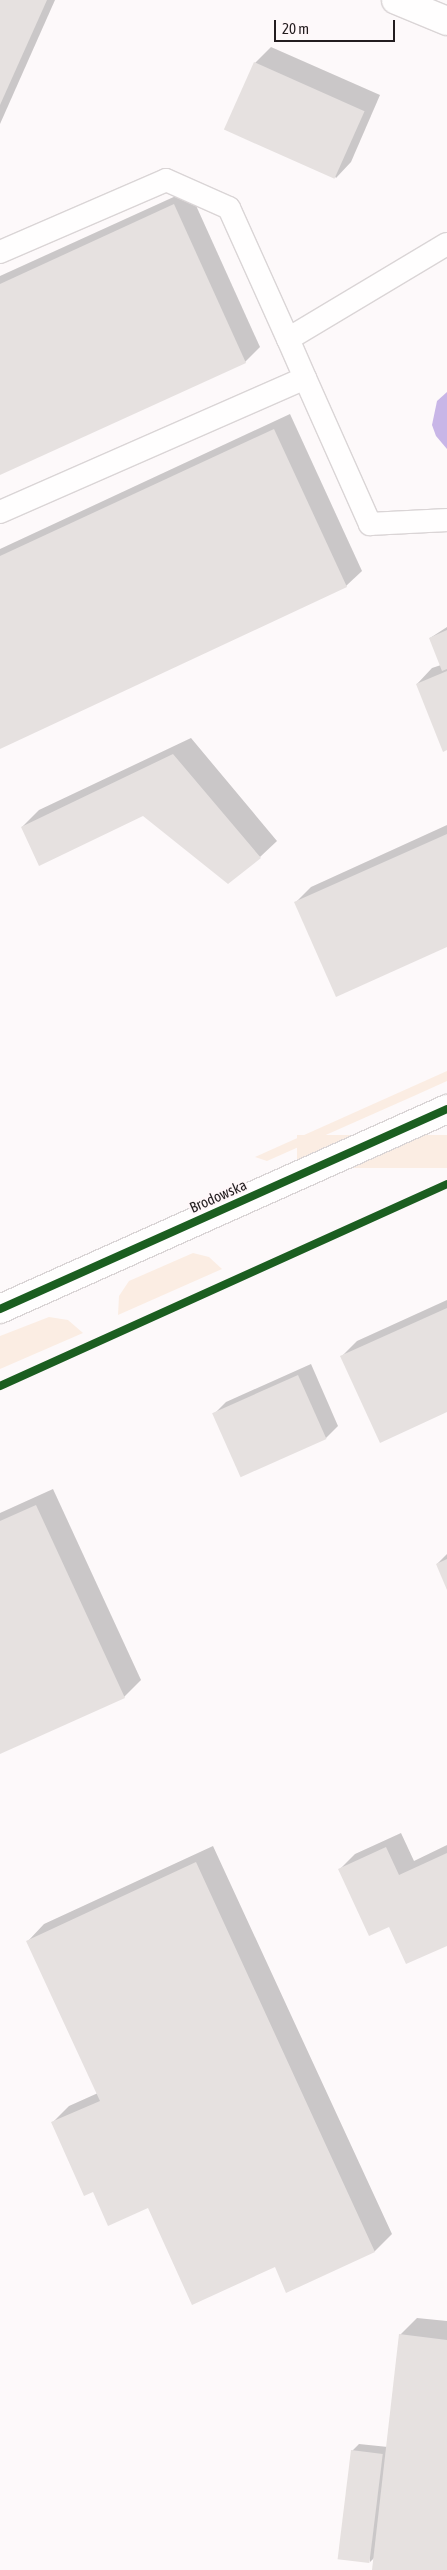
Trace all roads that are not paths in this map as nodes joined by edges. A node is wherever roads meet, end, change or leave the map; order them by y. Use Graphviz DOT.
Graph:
graph roads {
  1 [pos="396,0"];
  2 [pos="447,21"];
  3 [pos="447,244"];
  4 [pos="0,252"];
  5 [pos="288,339"];
  6 [pos="305,378"];
  7 [pos="0,512"];
  8 [pos="447,520"];
  9 [pos="447,1109"];
  10 [pos="0,1309"];
  1 -- 2 [label="street"];
  3 -- 5 [label="lane"];
  4 -- 5 [label="lane"];
  5 -- 6 [label="lane"];
  6 -- 7 [label="lane"];
  6 -- 8 [label="lane"];
  9 -- 10 [label="street, Brodowska"];
}
